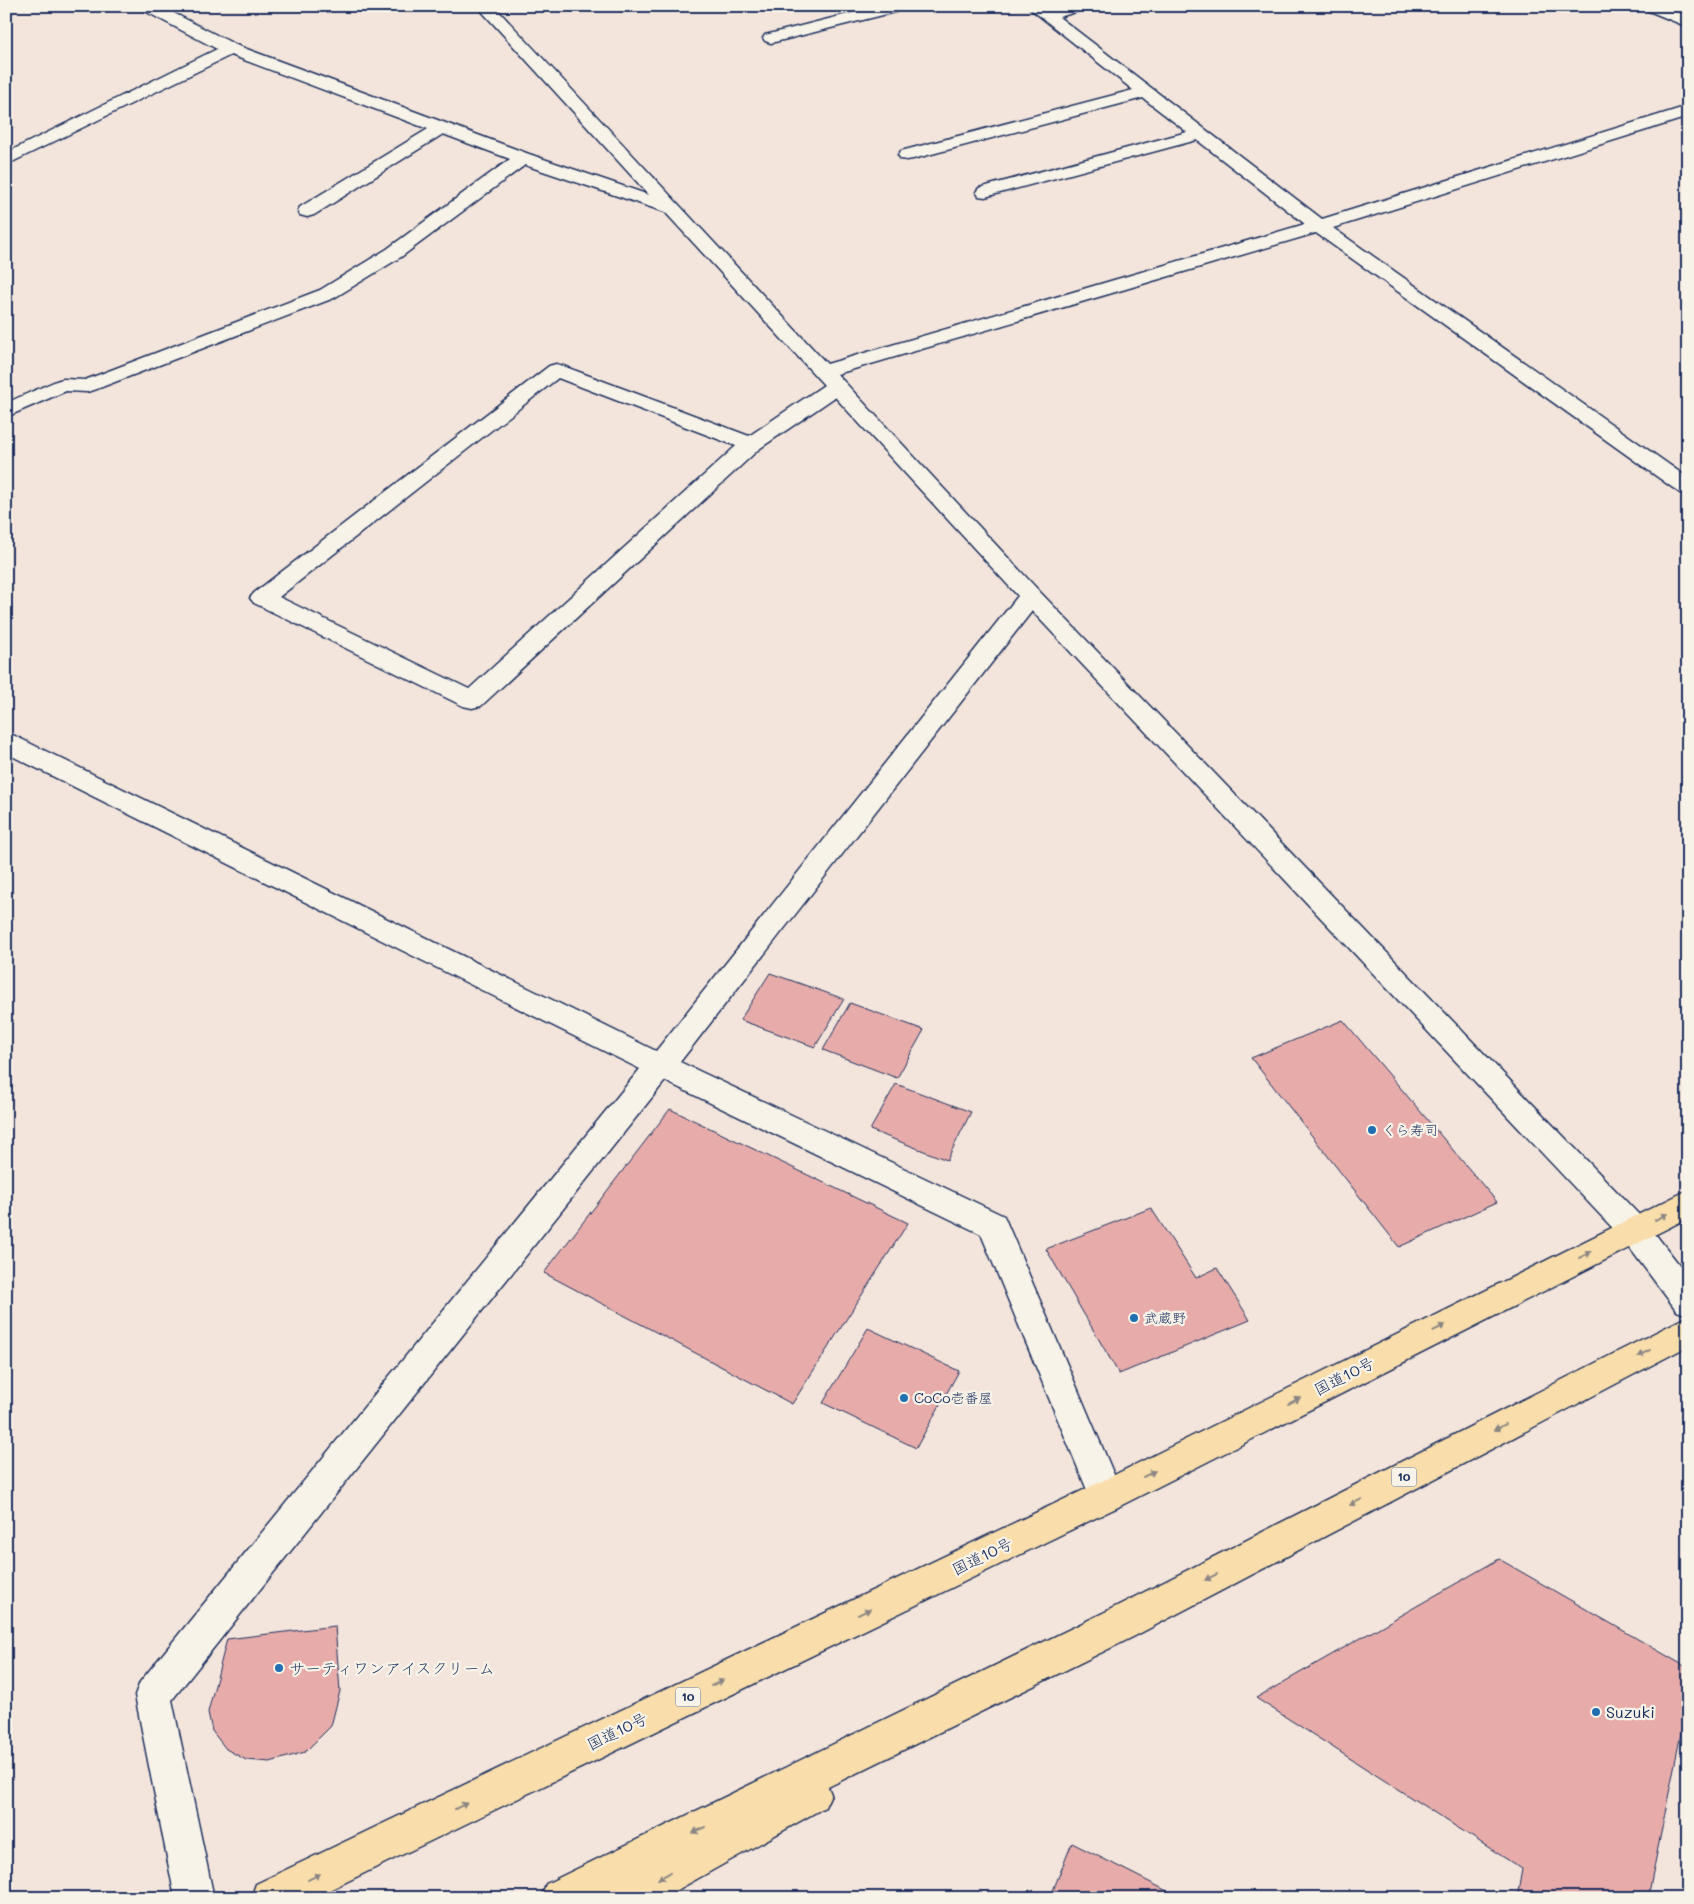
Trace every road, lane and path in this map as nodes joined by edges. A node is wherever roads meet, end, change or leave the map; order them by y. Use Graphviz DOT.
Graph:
graph roads {
  1 [pos="147,6"];
  2 [pos="485,6"];
  3 [pos="902,6"];
  4 [pos="1080,6"];
  5 [pos="1650,6"];
  6 [pos="1040,10"];
  7 [pos="1688,22"];
  8 [pos="771,38"];
  9 [pos="230,49"];
  10 [pos="1146,92"];
  11 [pos="1688,111"];
  12 [pos="441,128"];
  13 [pos="1200,134"];
  14 [pos="907,155"];
  15 [pos="523,158"];
  16 [pos="6,160"];
  17 [pos="985,192"];
  18 [pos="670,208"];
  19 [pos="307,211"];
  20 [pos="1319,226"];
  21 [pos="831,378"];
  22 [pos="6,411"];
  23 [pos="751,444"];
  24 [pos="1688,488"];
  25 [pos="1031,596"];
  26 [pos="6,742"];
  27 [pos="660,1066"];
  28 [pos="1688,1203"];
  29 [pos="1634,1230"];
  30 [pos="1688,1301"];
  31 [pos="1688,1330"];
  32 [pos="1106,1496"];
  33 [pos="1120,1624"];
  34 [pos="195,1898"];
  35 [pos="270,1898"];
  36 [pos="560,1898"];
  37 [pos="624,1898"];
  1 -- 9 [label="street"];
  2 -- 18 [label="street"];
  3 -- 8 [label="street"];
  4 -- 6 [label="street"];
  5 -- 7 [label="street"];
  6 -- 10 [label="street"];
  9 -- 12 [label="street"];
  9 -- 16 [label="street"];
  10 -- 13 [label="street"];
  10 -- 14 [label="street"];
  11 -- 20 [label="street"];
  12 -- 15 [label="street"];
  12 -- 19 [label="street"];
  13 -- 17 [label="street"];
  13 -- 20 [label="street"];
  15 -- 18 [label="street"];
  15 -- 22 [label="street"];
  18 -- 21 [label="street"];
  20 -- 21 [label="street"];
  20 -- 24 [label="street"];
  21 -- 23 [label="street"];
  21 -- 25 [label="street"];
  23 -- 23 [label="street"];
  25 -- 27 [label="street"];
  25 -- 29 [label="street"];
  26 -- 27 [label="street"];
  27 -- 32 [label="street"];
  27 -- 34 [label="street"];
  29 -- 28 [label="highway, 国道10号 / 10, one-way"];
  29 -- 30 [label="street"];
  32 -- 29 [label="highway, 国道10号 / 10, one-way"];
  31 -- 33 [label="highway, 10, one-way"];
  35 -- 32 [label="highway, 国道10号 / 10, one-way"];
  33 -- 36 [label="highway, 10, one-way"];
  33 -- 37 [label="highway, one-way"];
}
